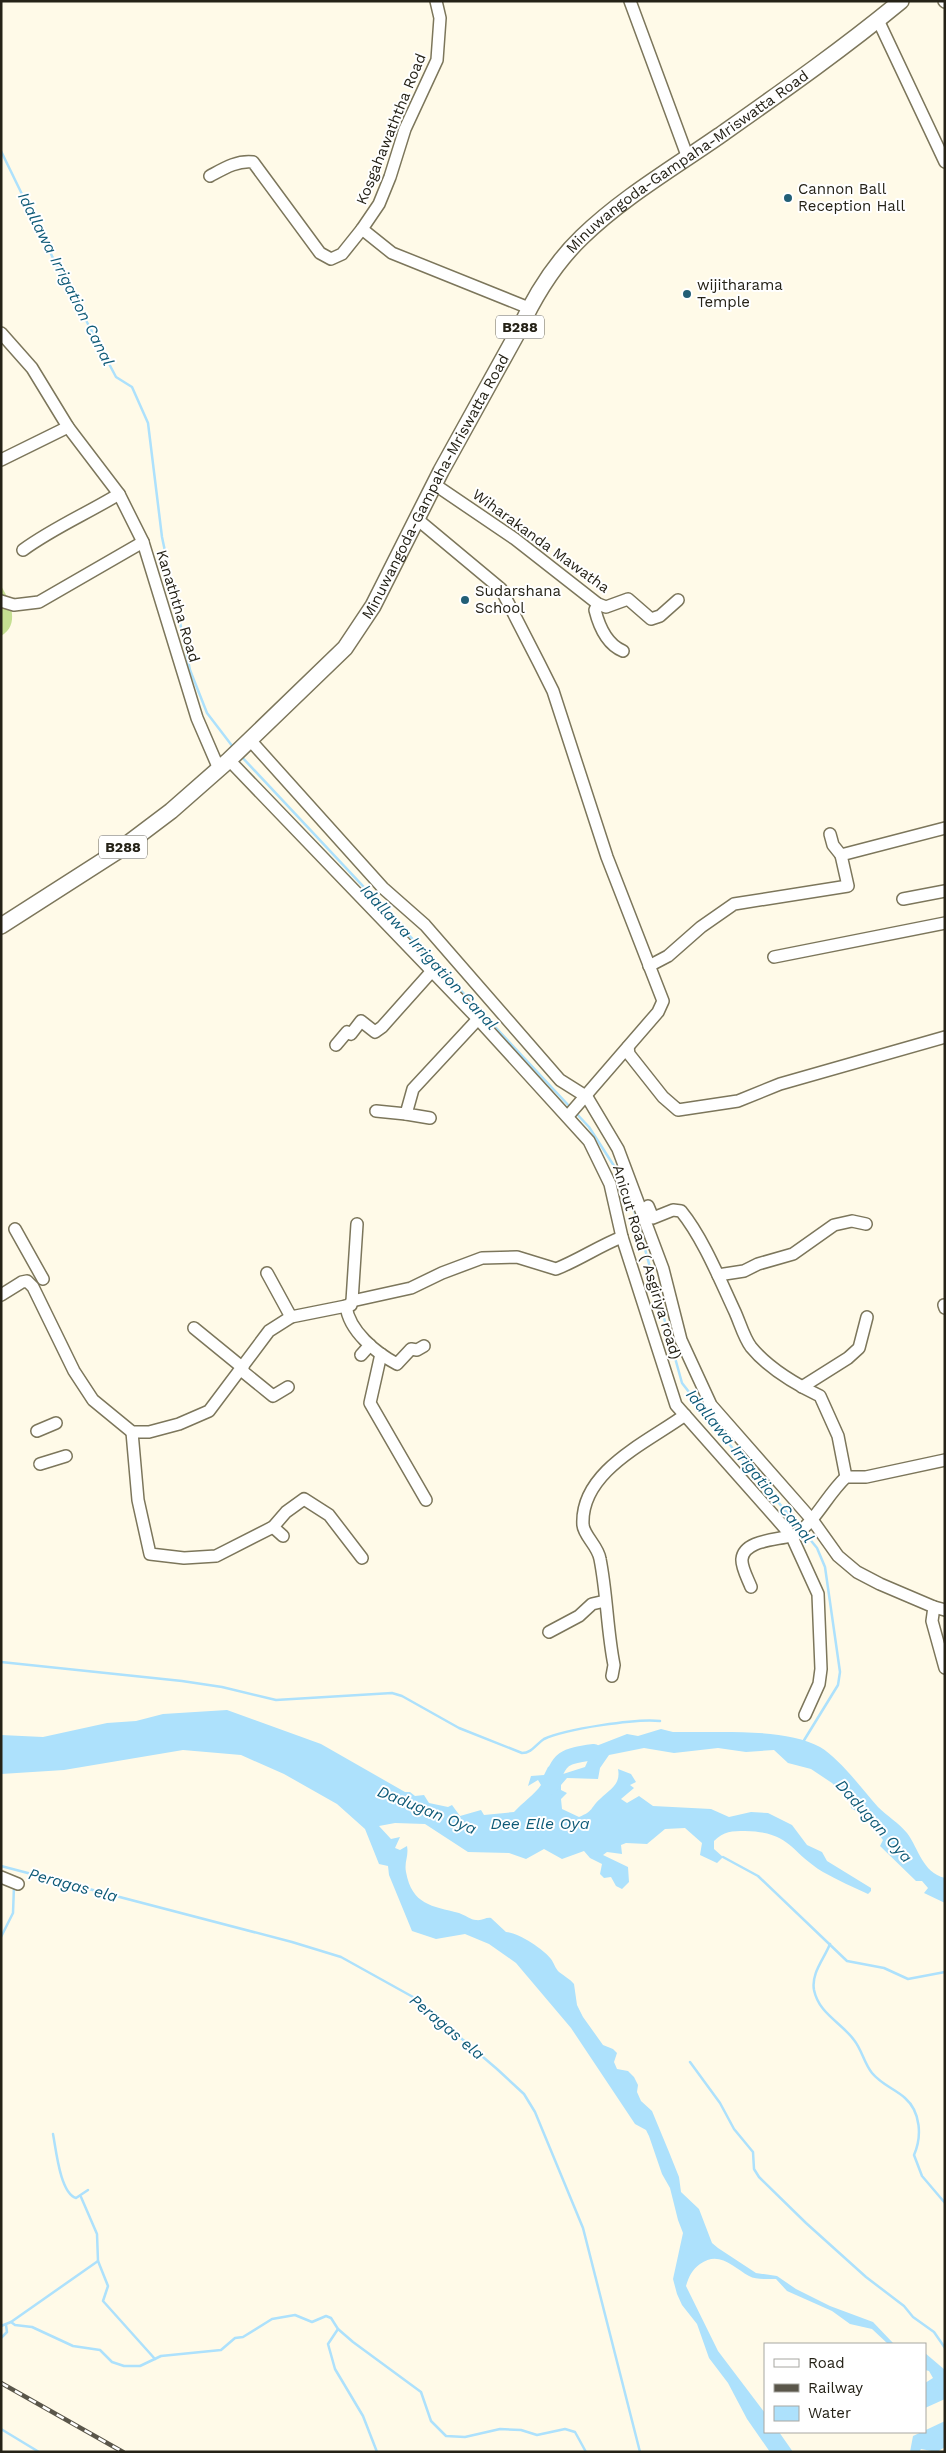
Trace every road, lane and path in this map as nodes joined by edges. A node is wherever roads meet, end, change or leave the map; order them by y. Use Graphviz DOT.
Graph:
graph roads {
  1 [pos="436,1"];
  2 [pos="630,1"];
  3 [pos="901,1"];
  4 [pos="878,20"];
  5 [pos="688,158"];
  6 [pos="945,162"];
  7 [pos="210,176"];
  8 [pos="362,229"];
  9 [pos="529,308"];
  10 [pos="1,332"];
  11 [pos="68,426"];
  12 [pos="1,460"];
  13 [pos="434,484"];
  14 [pos="120,494"];
  15 [pos="417,518"];
  16 [pos="143,542"];
  17 [pos="23,550"];
  18 [pos="678,600"];
  19 [pos="1,601"];
  20 [pos="598,604"];
  21 [pos="623,651"];
  22 [pos="250,740"];
  23 [pos="224,764"];
  24 [pos="945,828"];
  25 [pos="830,834"];
  26 [pos="841,855"];
  27 [pos="945,891"];
  28 [pos="903,899"];
  29 [pos="945,923"];
  30 [pos="1,926"];
  31 [pos="774,957"];
  32 [pos="649,966"];
  33 [pos="432,971"];
  34 [pos="478,1019"];
  35 [pos="945,1038"];
  36 [pos="336,1044"];
  37 [pos="628,1047"];
  38 [pos="586,1097"];
  39 [pos="376,1111"];
  40 [pos="572,1111"];
  41 [pos="406,1114"];
  42 [pos="430,1118"];
  43 [pos="618,1149"];
  44 [pos="357,1224"];
  45 [pos="866,1224"];
  46 [pos="15,1229"];
  47 [pos="622,1237"];
  48 [pos="267,1273"];
  49 [pos="718,1276"];
  50 [pos="42,1279"];
  51 [pos="1,1295"];
  52 [pos="349,1304"];
  53 [pos="290,1317"];
  54 [pos="867,1317"];
  55 [pos="194,1328"];
  56 [pos="370,1345"];
  57 [pos="424,1346"];
  58 [pos="360,1354"];
  59 [pos="381,1354"];
  60 [pos="242,1369"];
  61 [pos="288,1387"];
  62 [pos="802,1387"];
  63 [pos="685,1415"];
  64 [pos="56,1423"];
  65 [pos="37,1431"];
  66 [pos="132,1432"];
  67 [pos="66,1456"];
  68 [pos="945,1460"];
  69 [pos="40,1464"];
  70 [pos="846,1477"];
  71 [pos="426,1500"];
  72 [pos="273,1527"];
  73 [pos="800,1531"];
  74 [pos="283,1536"];
  75 [pos="362,1558"];
  76 [pos="751,1586"];
  77 [pos="605,1600"];
  78 [pos="939,1608"];
  79 [pos="549,1632"];
  80 [pos="945,1668"];
  81 [pos="612,1676"];
  82 [pos="805,1715"];
  83 [pos="1,1877"];
  84 [pos="18,1884"];
  1 -- 8 [label="street, Kosgahawaththa Road"];
  2 -- 5 [label="street"];
  3 -- 4 [label="main road, Minuwangoda-Gampaha-Mriswatta Road / B288"];
  4 -- 5 [label="main road, Minuwangoda-Gampaha-Mriswatta Road / B288"];
  4 -- 6 [label="street"];
  5 -- 9 [label="main road, Minuwangoda-Gampaha-Mriswatta Road / B288"];
  7 -- 8 [label="street, Kosgahawaththa Road"];
  8 -- 9 [label="street"];
  9 -- 13 [label="main road, Minuwangoda-Gampaha-Mriswatta Road / B288"];
  10 -- 11 [label="street"];
  11 -- 12 [label="street"];
  11 -- 14 [label="street"];
  13 -- 15 [label="main road, Minuwangoda-Gampaha-Mriswatta Road / B288"];
  13 -- 20 [label="street, Wiharakanda Mawatha"];
  14 -- 16 [label="street"];
  14 -- 17 [label="street"];
  15 -- 22 [label="main road, Minuwangoda-Gampaha-Mriswatta Road / B288"];
  15 -- 32 [label="street"];
  16 -- 19 [label="street, Kanaththa Road"];
  16 -- 23 [label="street, Kanaththa Road"];
  18 -- 20 [label="street, Wiharakanda Mawatha"];
  20 -- 21 [label="street"];
  22 -- 23 [label="main road, Minuwangoda-Gampaha-Mriswatta Road / B288"];
  22 -- 38 [label="street"];
  23 -- 30 [label="main road, Minuwangoda-Gampaha-Mriswatta Road / B288"];
  23 -- 33 [label="street, Anicut Road ( Asgiriya road)"];
  24 -- 26 [label="street"];
  25 -- 26 [label="street"];
  26 -- 32 [label="street"];
  27 -- 28 [label="street"];
  29 -- 31 [label="street"];
  32 -- 37 [label="street"];
  33 -- 34 [label="street, Anicut Road ( Asgiriya road)"];
  33 -- 36 [label="street"];
  34 -- 40 [label="street, Anicut Road ( Asgiriya road)"];
  34 -- 41 [label="street"];
  35 -- 37 [label="street"];
  37 -- 38 [label="street"];
  38 -- 40 [label="street"];
  38 -- 43 [label="street"];
  39 -- 41 [label="street"];
  40 -- 47 [label="street, Anicut Road ( Asgiriya road)"];
  41 -- 42 [label="street"];
  43 -- 49 [label="street"];
  43 -- 73 [label="street"];
  44 -- 52 [label="street"];
  45 -- 49 [label="street"];
  46 -- 50 [label="street"];
  47 -- 52 [label="street"];
  47 -- 63 [label="street, Anicut Road ( Asgiriya road)"];
  48 -- 53 [label="street"];
  49 -- 62 [label="street"];
  51 -- 66 [label="street"];
  52 -- 53 [label="street"];
  52 -- 56 [label="street"];
  53 -- 60 [label="street"];
  54 -- 62 [label="street"];
  55 -- 60 [label="street"];
  56 -- 58 [label="street"];
  56 -- 59 [label="street"];
  57 -- 59 [label="street"];
  59 -- 71 [label="street"];
  60 -- 61 [label="street"];
  60 -- 66 [label="street"];
  62 -- 70 [label="street"];
  63 -- 73 [label="street, Anicut Road ( Asgiriya road)"];
  63 -- 77 [label="street"];
  64 -- 65 [label="street"];
  66 -- 72 [label="street"];
  67 -- 69 [label="street"];
  68 -- 70 [label="street"];
  70 -- 73 [label="street"];
  72 -- 74 [label="street"];
  72 -- 75 [label="street"];
  73 -- 76 [label="street"];
  73 -- 78 [label="street"];
  73 -- 82 [label="street, Anicut Road ( Asgiriya road)"];
  77 -- 79 [label="street"];
  77 -- 81 [label="street"];
  78 -- 80 [label="street"];
  83 -- 84 [label="street"];
}
